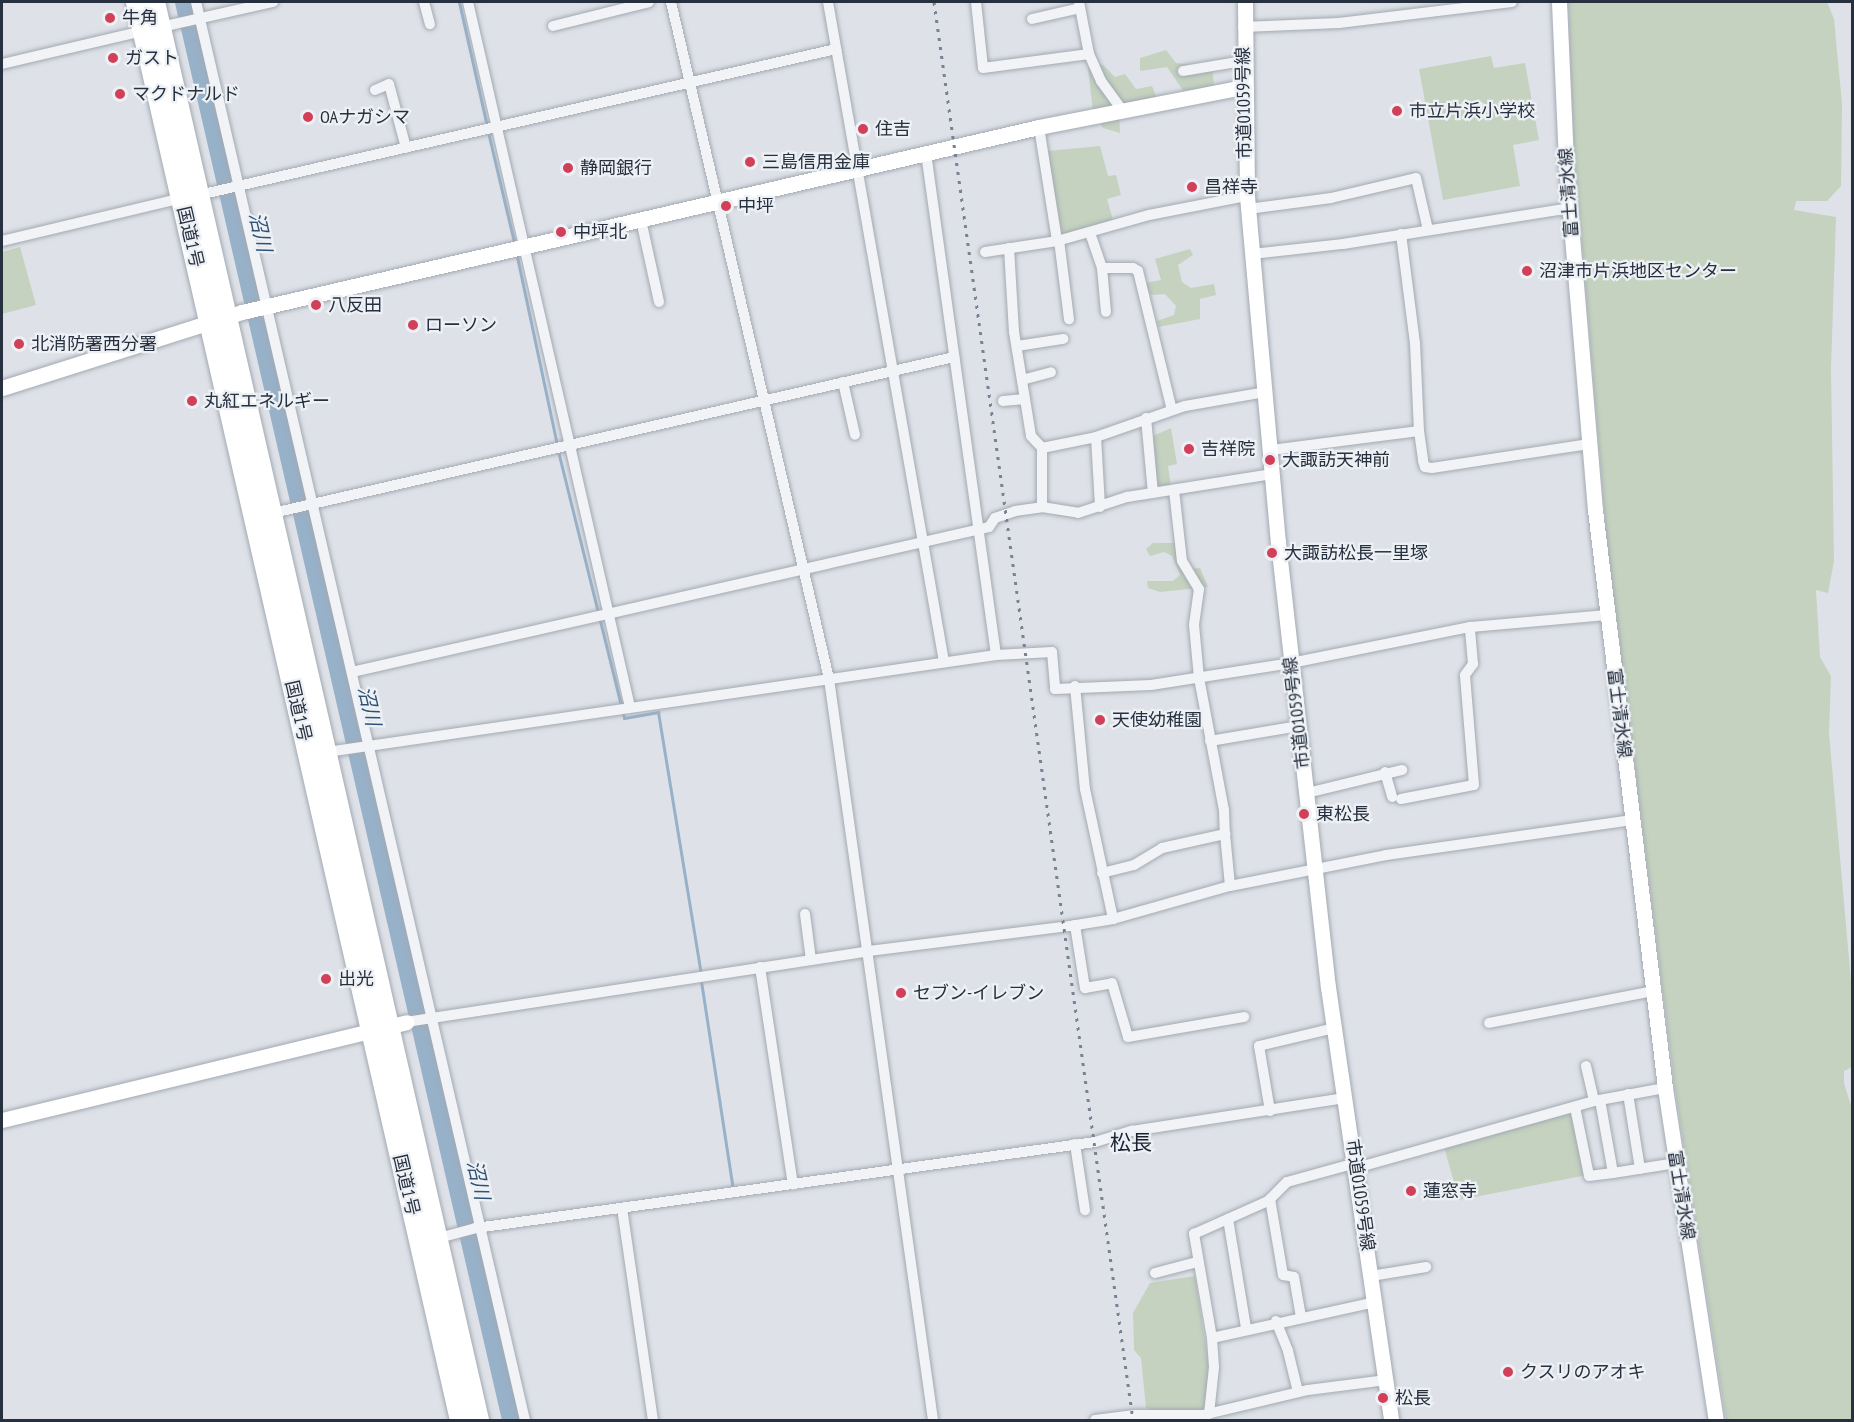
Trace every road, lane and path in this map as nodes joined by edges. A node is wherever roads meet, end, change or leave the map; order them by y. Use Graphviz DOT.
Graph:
graph roads {
  1 [pos="136,2"];
  2 [pos="155,2"];
  3 [pos="196,2"];
  4 [pos="273,2"];
  5 [pos="424,2"];
  6 [pos="468,2"];
  7 [pos="649,2"];
  8 [pos="671,2"];
  9 [pos="828,2"];
  10 [pos="976,2"];
  11 [pos="1245,2"];
  12 [pos="1512,2"];
  13 [pos="1558,2"];
  14 [pos="1079,4"];
  15 [pos="614,6"];
  16 [pos="199,19"];
  17 [pos="1032,19"];
  18 [pos="430,24"];
  19 [pos="552,26"];
  20 [pos="1243,27"];
  21 [pos="160,28"];
  22 [pos="836,49"];
  23 [pos="1089,54"];
  24 [pos="1243,61"];
  25 [pos="2,64"];
  26 [pos="1183,71"];
  27 [pos="688,83"];
  28 [pos="1243,87"];
  29 [pos="375,90"];
  30 [pos="1121,110"];
  31 [pos="495,127"];
  32 [pos="1039,127"];
  33 [pos="406,148"];
  34 [pos="926,153"];
  35 [pos="857,170"];
  36 [pos="236,188"];
  37 [pos="197,195"];
  38 [pos="717,202"];
  39 [pos="1248,202"];
  40 [pos="1570,208"];
  41 [pos="641,220"];
  42 [pos="1428,230"];
  43 [pos="1090,233"];
  44 [pos="1401,234"];
  45 [pos="1058,240"];
  46 [pos="2,241"];
  47 [pos="515,248"];
  48 [pos="1009,248"];
  49 [pos="985,252"];
  50 [pos="1252,254"];
  51 [pos="1102,268"];
  52 [pos="659,302"];
  53 [pos="266,306"];
  54 [pos="1106,312"];
  55 [pos="235,314"];
  56 [pos="1069,319"];
  57 [pos="209,322"];
  58 [pos="1064,339"];
  59 [pos="1017,346"];
  60 [pos="954,357"];
  61 [pos="893,370"];
  62 [pos="1051,372"];
  63 [pos="1022,380"];
  64 [pos="843,382"];
  65 [pos="2,388"];
  66 [pos="1265,392"];
  67 [pos="1025,399"];
  68 [pos="1003,401"];
  69 [pos="764,402"];
  70 [pos="1172,410"];
  71 [pos="1146,418"];
  72 [pos="1419,431"];
  73 [pos="855,435"];
  74 [pos="1096,436"];
  75 [pos="1589,444"];
  76 [pos="568,445"];
  77 [pos="1042,448"];
  78 [pos="1271,450"];
  79 [pos="1272,474"];
  80 [pos="1174,490"];
  81 [pos="1153,493"];
  82 [pos="310,504"];
  83 [pos="1042,507"];
  84 [pos="1100,507"];
  85 [pos="282,511"];
  86 [pos="980,529"];
  87 [pos="923,542"];
  88 [pos="802,568"];
  89 [pos="609,614"];
  90 [pos="1607,615"];
  91 [pos="1470,627"];
  92 [pos="996,655"];
  93 [pos="944,662"];
  94 [pos="1291,663"];
  95 [pos="352,672"];
  96 [pos="1199,678"];
  97 [pos="829,679"];
  98 [pos="1075,686"];
  99 [pos="630,707"];
  100 [pos="1299,726"];
  101 [pos="1210,741"];
  102 [pos="366,744"];
  103 [pos="335,750"];
  104 [pos="1402,770"];
  105 [pos="1385,772"];
  106 [pos="1307,793"];
  107 [pos="1633,820"];
  108 [pos="1225,834"];
  109 [pos="1315,869"];
  110 [pos="1102,873"];
  111 [pos="1230,886"];
  112 [pos="805,914"];
  113 [pos="1113,919"];
  114 [pos="1075,925"];
  115 [pos="869,951"];
  116 [pos="811,960"];
  117 [pos="760,967"];
  118 [pos="1653,991"];
  119 [pos="431,1016"];
  120 [pos="1244,1017"];
  121 [pos="1489,1023"];
  122 [pos="399,1024"];
  123 [pos="1334,1028"];
  124 [pos="370,1030"];
  125 [pos="1586,1066"];
  126 [pos="1665,1088"];
  127 [pos="1629,1094"];
  128 [pos="1346,1098"];
  129 [pos="1597,1100"];
  130 [pos="1575,1107"];
  131 [pos="1270,1112"];
  132 [pos="2,1120"];
  133 [pos="1075,1144"];
  134 [pos="1676,1164"];
  135 [pos="1356,1165"];
  136 [pos="1640,1169"];
  137 [pos="899,1170"];
  138 [pos="1613,1173"];
  139 [pos="793,1185"];
  140 [pos="1270,1199"];
  141 [pos="622,1208"];
  142 [pos="1085,1210"];
  143 [pos="1228,1219"];
  144 [pos="478,1228"];
  145 [pos="446,1236"];
  146 [pos="1197,1262"];
  147 [pos="1426,1267"];
  148 [pos="1155,1274"];
  149 [pos="1371,1276"];
  150 [pos="1376,1302"];
  151 [pos="1301,1317"];
  152 [pos="1276,1321"];
  153 [pos="1246,1328"];
  154 [pos="1212,1338"];
  155 [pos="1386,1380"];
  156 [pos="1298,1392"];
  157 [pos="1209,1414"];
  158 [pos="460,1420"];
  159 [pos="479,1420"];
  160 [pos="525,1420"];
  161 [pos="653,1420"];
  162 [pos="933,1420"];
  163 [pos="1095,1420"];
  164 [pos="1391,1420"];
  165 [pos="1716,1420"];
  1 -- 21 [label="highway, 国道1号"];
  2 -- 21 [label="highway, 国道1号"];
  3 -- 16 [label="street"];
  4 -- 16 [label="street"];
  5 -- 18 [label="street"];
  6 -- 31 [label="street"];
  7 -- 15 [label="street"];
  8 -- 27 [label="street"];
  9 -- 22 [label="street"];
  10 -- 23 [label="street"];
  11 -- 20 [label="street, 市道01059号線"];
  12 -- 20 [label="street"];
  13 -- 40 [label="street, 富士清水線"];
  14 -- 17 [label="street"];
  14 -- 23 [label="street"];
  15 -- 19 [label="street"];
  16 -- 21 [label="street"];
  16 -- 36 [label="street"];
  20 -- 24 [label="street, 市道01059号線"];
  21 -- 25 [label="street"];
  21 -- 37 [label="highway, 国道1号"];
  22 -- 27 [label="street"];
  22 -- 35 [label="street"];
  23 -- 30 [label="street"];
  24 -- 26 [label="street"];
  24 -- 28 [label="street, 市道01059号線"];
  27 -- 31 [label="street"];
  27 -- 38 [label="street"];
  28 -- 30 [label="street"];
  28 -- 39 [label="street, 市道01059号線"];
  29 -- 33 [label="street"];
  30 -- 32 [label="street"];
  31 -- 33 [label="street"];
  31 -- 47 [label="street"];
  32 -- 34 [label="street"];
  32 -- 45 [label="street"];
  33 -- 36 [label="street"];
  34 -- 35 [label="street"];
  34 -- 60 [label="street"];
  35 -- 38 [label="street"];
  35 -- 61 [label="street"];
  36 -- 37 [label="street"];
  36 -- 53 [label="street"];
  37 -- 46 [label="street"];
  37 -- 55 [label="highway, 国道1号"];
  37 -- 57 [label="highway, 国道1号"];
  38 -- 41 [label="street"];
  38 -- 69 [label="street"];
  39 -- 42 [label="street"];
  39 -- 43 [label="street"];
  39 -- 50 [label="street, 市道01059号線"];
  40 -- 42 [label="street"];
  40 -- 75 [label="street, 富士清水線"];
  41 -- 47 [label="street"];
  41 -- 52 [label="street"];
  42 -- 44 [label="street"];
  43 -- 45 [label="street"];
  43 -- 51 [label="street"];
  44 -- 50 [label="street"];
  44 -- 72 [label="street"];
  45 -- 48 [label="street"];
  45 -- 56 [label="street"];
  47 -- 53 [label="street"];
  47 -- 76 [label="street"];
  48 -- 49 [label="street"];
  48 -- 59 [label="street"];
  50 -- 66 [label="street, 市道01059号線"];
  51 -- 54 [label="street"];
  51 -- 70 [label="street"];
  53 -- 55 [label="street"];
  53 -- 82 [label="street"];
  55 -- 57 [label="street"];
  55 -- 85 [label="highway, 国道1号"];
  57 -- 65 [label="street"];
  57 -- 124 [label="highway, 国道1号"];
  58 -- 59 [label="street"];
  59 -- 63 [label="street"];
  60 -- 61 [label="street"];
  60 -- 86 [label="street"];
  61 -- 64 [label="street"];
  61 -- 87 [label="street"];
  62 -- 63 [label="street"];
  63 -- 67 [label="street"];
  64 -- 69 [label="street"];
  64 -- 73 [label="street"];
  66 -- 70 [label="street"];
  66 -- 78 [label="street, 市道01059号線"];
  67 -- 68 [label="street"];
  67 -- 77 [label="street"];
  69 -- 76 [label="street"];
  69 -- 88 [label="street"];
  70 -- 71 [label="street"];
  71 -- 74 [label="street"];
  71 -- 81 [label="street"];
  72 -- 75 [label="street"];
  72 -- 78 [label="street"];
  74 -- 77 [label="street"];
  74 -- 84 [label="street"];
  75 -- 90 [label="street, 富士清水線"];
  76 -- 82 [label="street"];
  76 -- 89 [label="street"];
  77 -- 83 [label="street"];
  78 -- 79 [label="street, 市道01059号線"];
  79 -- 80 [label="street"];
  79 -- 94 [label="street, 市道01059号線"];
  80 -- 81 [label="street"];
  80 -- 96 [label="street"];
  81 -- 84 [label="street"];
  82 -- 85 [label="street"];
  82 -- 95 [label="street"];
  83 -- 84 [label="street"];
  83 -- 86 [label="street"];
  85 -- 103 [label="highway, 国道1号"];
  86 -- 87 [label="street"];
  86 -- 92 [label="street"];
  87 -- 88 [label="street"];
  87 -- 93 [label="street"];
  88 -- 89 [label="street"];
  88 -- 97 [label="street"];
  89 -- 95 [label="street"];
  89 -- 99 [label="street"];
  90 -- 91 [label="street"];
  90 -- 107 [label="street, 富士清水線"];
  91 -- 94 [label="street"];
  91 -- 105 [label="street"];
  92 -- 93 [label="street"];
  92 -- 98 [label="street"];
  93 -- 97 [label="street"];
  94 -- 96 [label="street"];
  94 -- 100 [label="street, 市道01059号線"];
  95 -- 102 [label="street"];
  96 -- 98 [label="street"];
  96 -- 101 [label="street"];
  97 -- 99 [label="street"];
  97 -- 115 [label="street"];
  98 -- 110 [label="street"];
  99 -- 102 [label="street"];
  100 -- 101 [label="street"];
  100 -- 106 [label="street, 市道01059号線"];
  101 -- 108 [label="street"];
  102 -- 103 [label="street"];
  102 -- 119 [label="street"];
  103 -- 122 [label="highway, 国道1号"];
  104 -- 105 [label="street"];
  105 -- 106 [label="street"];
  106 -- 109 [label="street, 市道01059号線"];
  107 -- 109 [label="street"];
  107 -- 118 [label="street, 富士清水線"];
  108 -- 110 [label="street"];
  108 -- 111 [label="street"];
  109 -- 111 [label="street"];
  109 -- 123 [label="street, 市道01059号線"];
  110 -- 113 [label="street"];
  111 -- 113 [label="street"];
  112 -- 116 [label="street"];
  113 -- 114 [label="street"];
  114 -- 115 [label="street"];
  114 -- 120 [label="street"];
  115 -- 116 [label="street"];
  115 -- 137 [label="street"];
  116 -- 117 [label="street"];
  117 -- 119 [label="street"];
  117 -- 139 [label="street"];
  118 -- 121 [label="street"];
  118 -- 126 [label="street, 富士清水線"];
  119 -- 122 [label="street"];
  119 -- 144 [label="street"];
  122 -- 124 [label="street"];
  122 -- 145 [label="highway, 国道1号"];
  123 -- 128 [label="street, 市道01059号線"];
  123 -- 131 [label="street"];
  124 -- 132 [label="street"];
  124 -- 158 [label="highway, 国道1号"];
  125 -- 129 [label="street"];
  126 -- 127 [label="street"];
  126 -- 134 [label="street, 富士清水線"];
  127 -- 129 [label="street"];
  127 -- 136 [label="street"];
  128 -- 131 [label="street"];
  128 -- 135 [label="street, 市道01059号線"];
  129 -- 130 [label="street"];
  129 -- 138 [label="street"];
  130 -- 135 [label="street"];
  130 -- 138 [label="street"];
  131 -- 133 [label="street"];
  133 -- 137 [label="street"];
  133 -- 142 [label="street"];
  134 -- 136 [label="street"];
  134 -- 165 [label="street, 富士清水線"];
  135 -- 140 [label="street"];
  135 -- 149 [label="street, 市道01059号線"];
  136 -- 138 [label="street"];
  137 -- 139 [label="street"];
  137 -- 162 [label="street"];
  139 -- 141 [label="street"];
  140 -- 143 [label="street"];
  140 -- 151 [label="street"];
  141 -- 144 [label="street"];
  141 -- 161 [label="street"];
  143 -- 146 [label="street"];
  143 -- 153 [label="street"];
  144 -- 145 [label="street"];
  144 -- 160 [label="street"];
  145 -- 159 [label="highway, 国道1号"];
  146 -- 148 [label="street"];
  146 -- 154 [label="street"];
  147 -- 149 [label="street"];
  149 -- 150 [label="street, 市道01059号線"];
  150 -- 151 [label="street"];
  150 -- 155 [label="street, 市道01059号線"];
  151 -- 152 [label="street"];
  152 -- 153 [label="street"];
  152 -- 156 [label="street"];
  153 -- 154 [label="street"];
  154 -- 157 [label="street"];
  155 -- 156 [label="street"];
  155 -- 164 [label="street, 市道01059号線"];
  156 -- 157 [label="street"];
  157 -- 163 [label="street"];
}
